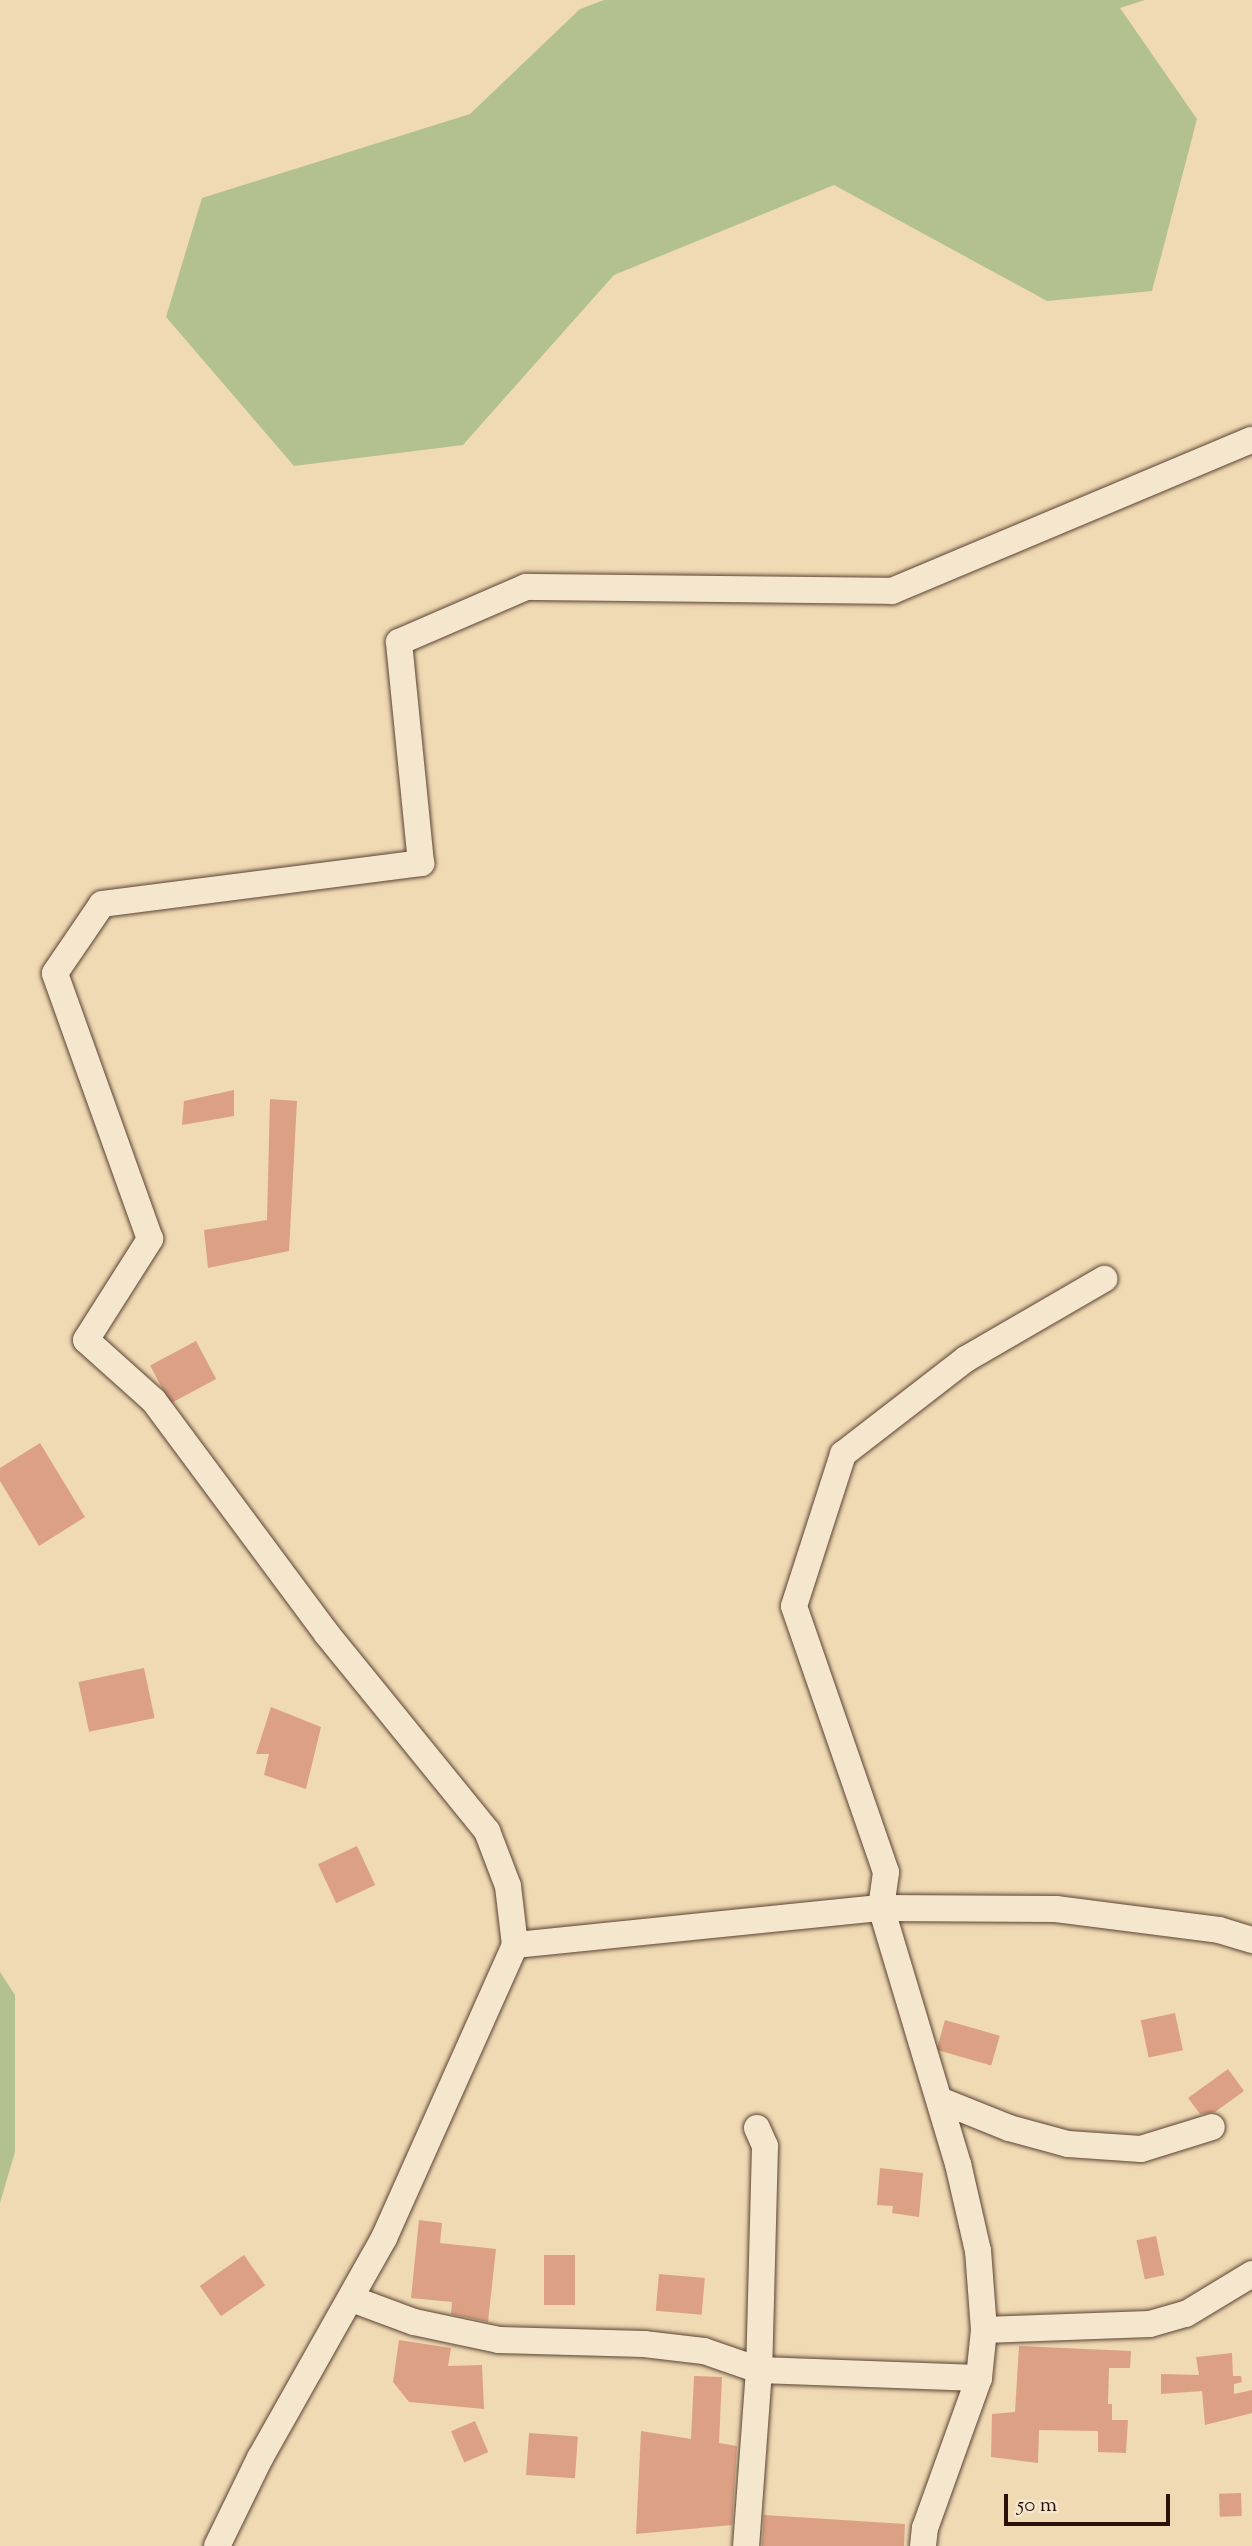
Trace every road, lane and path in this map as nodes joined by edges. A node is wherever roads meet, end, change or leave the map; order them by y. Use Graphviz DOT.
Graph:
graph roads {
  1 [pos="1252,440"];
  2 [pos="1104,1279"];
  3 [pos="881,1908"];
  4 [pos="1252,1940"];
  5 [pos="515,1945"];
  6 [pos="942,2101"];
  7 [pos="757,2127"];
  8 [pos="1212,2127"];
  9 [pos="1252,2274"];
  10 [pos="352,2299"];
  11 [pos="984,2330"];
  12 [pos="760,2370"];
  13 [pos="979,2378"];
  14 [pos="217,2546"];
  15 [pos="746,2546"];
  16 [pos="923,2546"];
  1 -- 5 [label="street"];
  2 -- 3 [label="street"];
  3 -- 4 [label="street"];
  3 -- 5 [label="street"];
  3 -- 6 [label="street"];
  5 -- 10 [label="street"];
  6 -- 8 [label="street"];
  6 -- 11 [label="street"];
  7 -- 12 [label="street"];
  9 -- 11 [label="street"];
  10 -- 12 [label="street"];
  10 -- 14 [label="street"];
  11 -- 13 [label="street"];
  12 -- 13 [label="street"];
  12 -- 15 [label="street"];
  13 -- 16 [label="street"];
}
